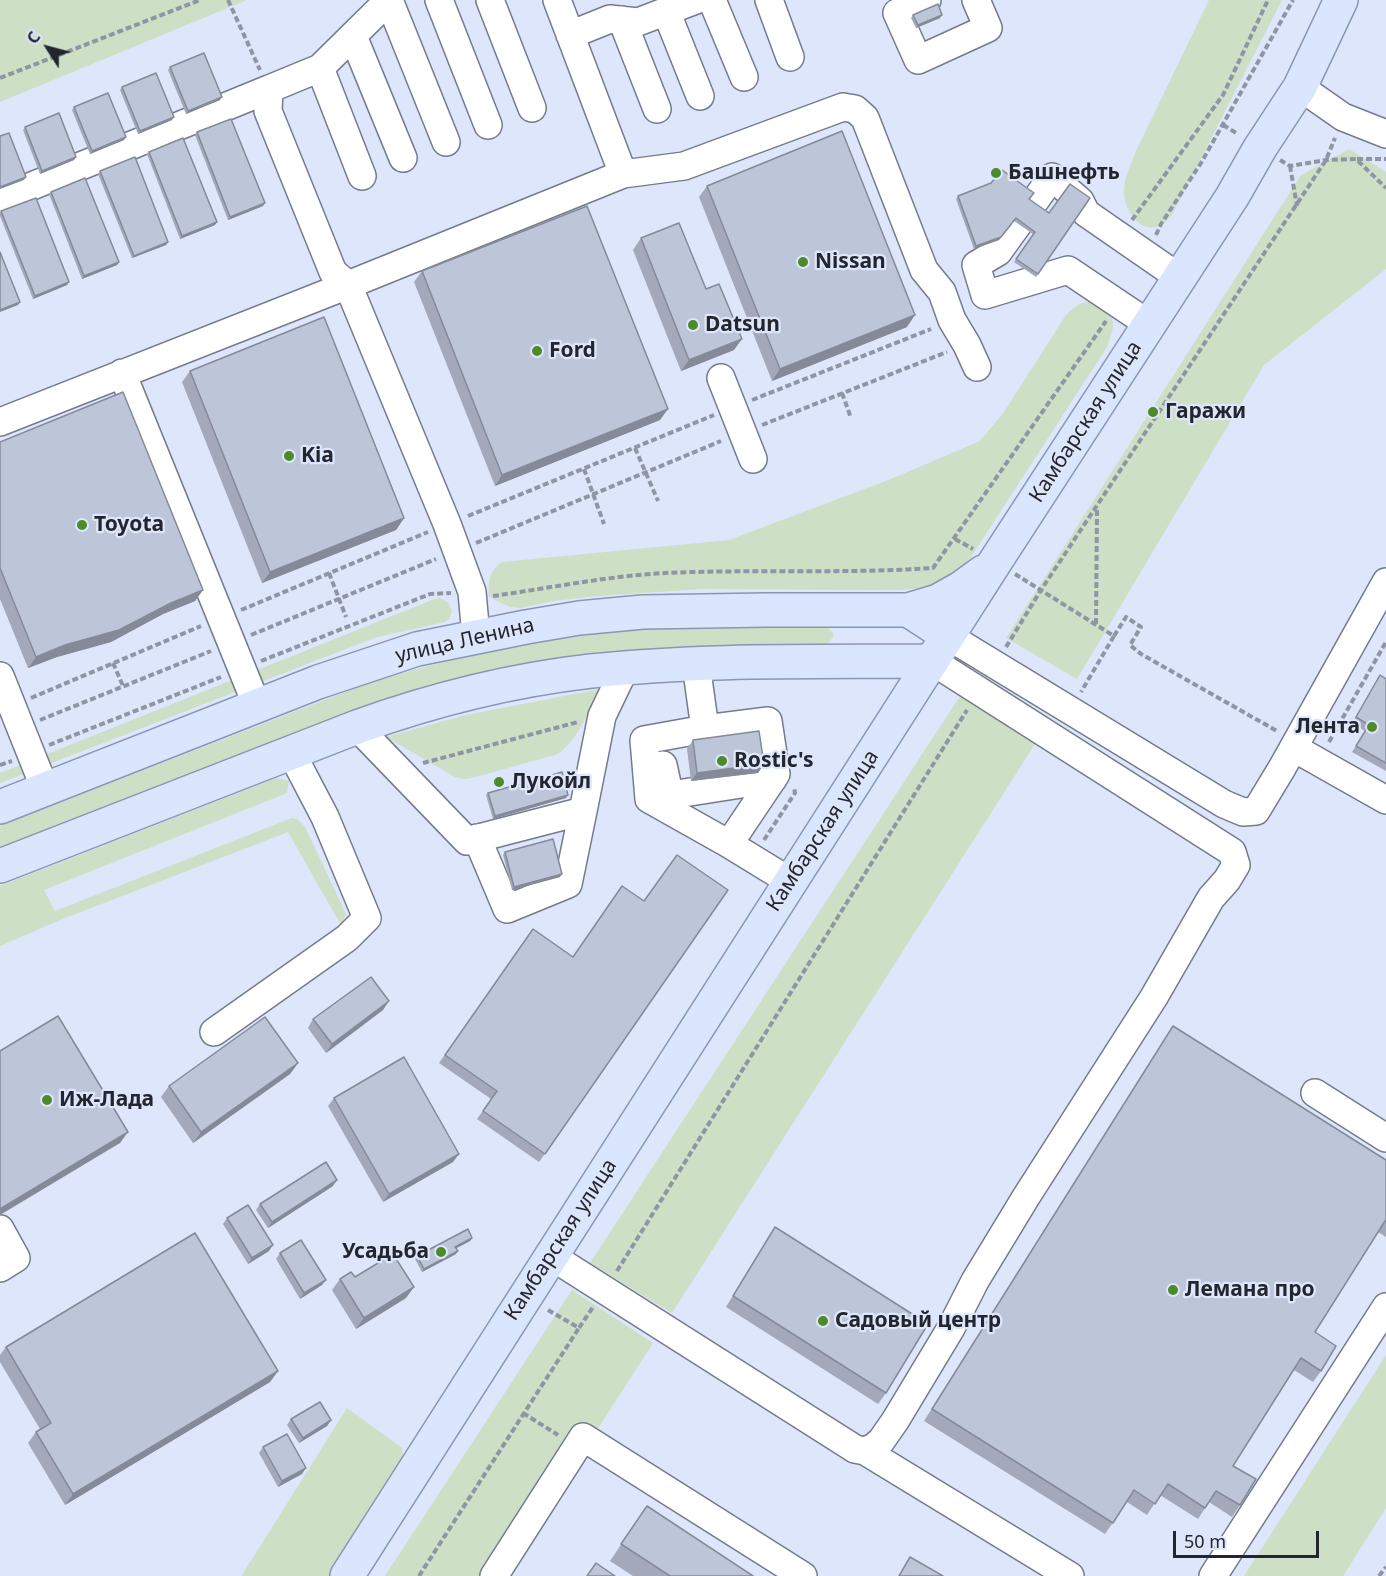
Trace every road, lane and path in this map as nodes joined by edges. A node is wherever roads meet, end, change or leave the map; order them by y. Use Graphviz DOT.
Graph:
graph roads {
  1 [pos="200,0"];
  2 [pos="228,0"];
  3 [pos="439,0"];
  4 [pos="490,0"];
  5 [pos="556,0"];
  6 [pos="696,0"];
  7 [pos="712,0"];
  8 [pos="768,0"];
  9 [pos="927,0"];
  10 [pos="976,0"];
  11 [pos="1268,0"];
  12 [pos="1293,0"];
  13 [pos="1341,0"];
  14 [pos="666,11"];
  15 [pos="622,20"];
  16 [pos="570,35"];
  17 [pos="353,36"];
  18 [pos="790,57"];
  19 [pos="320,68"];
  20 [pos="744,77"];
  21 [pos="0,78"];
  22 [pos="1300,87"];
  23 [pos="269,89"];
  24 [pos="700,96"];
  25 [pos="532,108"];
  26 [pos="657,109"];
  27 [pos="1343,117"];
  28 [pos="488,125"];
  29 [pos="1223,125"];
  30 [pos="1386,134"];
  31 [pos="446,142"];
  32 [pos="1260,148"];
  33 [pos="403,158"];
  34 [pos="1356,159"];
  35 [pos="1386,159"];
  36 [pos="1326,160"];
  37 [pos="1290,166"];
  38 [pos="623,174"];
  39 [pos="362,176"];
  40 [pos="1386,188"];
  41 [pos="0,199"];
  42 [pos="1297,206"];
  43 [pos="1119,237"];
  44 [pos="1148,256"];
  45 [pos="1180,278"];
  46 [pos="348,285"];
  47 [pos="1117,303"];
  48 [pos="952,321"];
  49 [pos="1150,325"];
  50 [pos="972,356"];
  51 [pos="122,374"];
  52 [pos="721,378"];
  53 [pos="842,393"];
  54 [pos="851,418"];
  55 [pos="738,420"];
  56 [pos="0,422"];
  57 [pos="635,448"];
  58 [pos="753,459"];
  59 [pos="584,469"];
  60 [pos="645,472"];
  61 [pos="593,494"];
  62 [pos="658,501"];
  63 [pos="1096,506"];
  64 [pos="447,524"];
  65 [pos="604,524"];
  66 [pos="955,539"];
  67 [pos="457,551"];
  68 [pos="995,562"];
  69 [pos="329,573"];
  70 [pos="1386,582"];
  71 [pos="1041,590"];
  72 [pos="472,592"];
  73 [pos="339,599"];
  74 [pos="908,610"];
  75 [pos="346,617"];
  76 [pos="222,618"];
  77 [pos="1096,625"];
  78 [pos="476,636"];
  79 [pos="1114,636"];
  80 [pos="232,642"];
  81 [pos="1386,642"];
  82 [pos="940,648"];
  83 [pos="114,663"];
  84 [pos="696,664"];
  85 [pos="996,665"];
  86 [pos="625,668"];
  87 [pos="0,676"];
  88 [pos="123,686"];
  89 [pos="1078,699"];
  90 [pos="971,704"];
  91 [pos="257,706"];
  92 [pos="11,715"];
  93 [pos="602,716"];
  94 [pos="357,727"];
  95 [pos="705,729"];
  96 [pos="658,738"];
  97 [pos="1297,742"];
  98 [pos="1332,748"];
  99 [pos="291,752"];
  100 [pos="399,770"];
  101 [pos="773,779"];
  102 [pos="45,789"];
  103 [pos="1386,800"];
  104 [pos="0,807"];
  105 [pos="583,811"];
  106 [pos="477,838"];
  107 [pos="729,844"];
  108 [pos="0,866"];
  109 [pos="791,882"];
  110 [pos="214,1032"];
  111 [pos="1315,1093"];
  112 [pos="1386,1138"];
  113 [pos="0,1229"];
  114 [pos="551,1256"];
  115 [pos="0,1268"];
  116 [pos="605,1290"];
  117 [pos="525,1297"];
  118 [pos="1386,1307"];
  119 [pos="579,1328"];
  120 [pos="523,1413"];
  121 [pos="577,1447"];
  122 [pos="865,1451"];
  123 [pos="1386,1567"];
  124 [pos="347,1576"];
  125 [pos="419,1576"];
  126 [pos="494,1576"];
  127 [pos="803,1576"];
  128 [pos="1070,1576"];
  129 [pos="1213,1576"];
  130 [pos="1379,1576"];
  1 -- 21 [label="path"];
  2 -- 23 [label="path"];
  3 -- 28 [label="street"];
  4 -- 25 [label="street"];
  5 -- 16 [label="street"];
  6 -- 14 [label="street"];
  7 -- 20 [label="street"];
  8 -- 18 [label="street"];
  9 -- 10 [label="street"];
  11 -- 43 [label="path"];
  12 -- 29 [label="path"];
  13 -- 22 [label="main road, Камбарская улица"];
  14 -- 15 [label="street"];
  14 -- 24 [label="street"];
  15 -- 16 [label="street"];
  15 -- 26 [label="street"];
  16 -- 38 [label="street"];
  17 -- 19 [label="street"];
  17 -- 31 [label="street"];
  17 -- 33 [label="street"];
  19 -- 23 [label="street"];
  19 -- 39 [label="street"];
  22 -- 27 [label="street"];
  22 -- 32 [label="main road, Камбарская улица"];
  23 -- 41 [label="street"];
  23 -- 46 [label="street"];
  27 -- 30 [label="street"];
  27 -- 36 [label="path"];
  29 -- 32 [label="path"];
  29 -- 44 [label="path"];
  32 -- 37 [label="path"];
  32 -- 45 [label="main road, Камбарская улица"];
  34 -- 35 [label="path"];
  34 -- 36 [label="path"];
  34 -- 40 [label="path"];
  36 -- 37 [label="path"];
  36 -- 42 [label="path"];
  37 -- 42 [label="path"];
  38 -- 46 [label="street"];
  38 -- 48 [label="street"];
  42 -- 63 [label="path"];
  43 -- 44 [label="street"];
  43 -- 47 [label="street"];
  44 -- 45 [label="street"];
  45 -- 49 [label="main road, Камбарская улица"];
  46 -- 51 [label="street"];
  46 -- 64 [label="street"];
  47 -- 49 [label="street"];
  47 -- 66 [label="path"];
  48 -- 50 [label="street"];
  48 -- 55 [label="path"];
  49 -- 68 [label="main road, Камбарская улица"];
  50 -- 53 [label="path"];
  51 -- 56 [label="street"];
  51 -- 76 [label="street"];
  52 -- 55 [label="street"];
  53 -- 54 [label="path"];
  53 -- 55 [label="path"];
  55 -- 57 [label="path"];
  55 -- 58 [label="street"];
  55 -- 60 [label="path"];
  57 -- 59 [label="path"];
  57 -- 60 [label="path"];
  59 -- 61 [label="path"];
  59 -- 64 [label="path"];
  60 -- 61 [label="path"];
  60 -- 62 [label="path"];
  61 -- 65 [label="path"];
  61 -- 67 [label="path"];
  63 -- 71 [label="path"];
  63 -- 77 [label="path"];
  64 -- 67 [label="street"];
  64 -- 69 [label="path"];
  66 -- 68 [label="path"];
  66 -- 72 [label="path"];
  67 -- 72 [label="street"];
  67 -- 73 [label="path"];
  68 -- 71 [label="path"];
  68 -- 74 [label="main road, улица Ленина"];
  68 -- 82 [label="main road, Камбарская улица"];
  69 -- 73 [label="path"];
  69 -- 76 [label="path"];
  70 -- 97 [label="street"];
  71 -- 77 [label="path"];
  71 -- 85 [label="path"];
  72 -- 78 [label="street"];
  73 -- 75 [label="path"];
  73 -- 80 [label="path"];
  74 -- 78 [label="main road, улица Ленина"];
  74 -- 82 [label="main road"];
  76 -- 80 [label="street"];
  76 -- 83 [label="path"];
  77 -- 79 [label="path"];
  78 -- 91 [label="main road, улица Ленина"];
  79 -- 89 [label="path"];
  79 -- 97 [label="path"];
  80 -- 88 [label="path"];
  80 -- 91 [label="street"];
  81 -- 98 [label="path"];
  82 -- 84 [label="main road"];
  82 -- 85 [label="street"];
  82 -- 109 [label="main road, Камбарская улица"];
  82 -- 122 [label="street"];
  83 -- 88 [label="path"];
  83 -- 92 [label="path"];
  84 -- 86 [label="main road"];
  84 -- 95 [label="street"];
  85 -- 97 [label="street"];
  86 -- 93 [label="street"];
  86 -- 94 [label="main road"];
  87 -- 92 [label="street"];
  88 -- 92 [label="path"];
  90 -- 116 [label="path"];
  91 -- 102 [label="main road, улица Ленина"];
  92 -- 102 [label="street"];
  93 -- 100 [label="path"];
  93 -- 105 [label="street"];
  94 -- 99 [label="main road"];
  94 -- 100 [label="street"];
  95 -- 96 [label="street"];
  95 -- 101 [label="street"];
  96 -- 101 [label="street"];
  96 -- 107 [label="street"];
  97 -- 103 [label="street"];
  99 -- 108 [label="main road"];
  99 -- 110 [label="street"];
  100 -- 106 [label="street"];
  101 -- 107 [label="street"];
  102 -- 104 [label="main road, улица Ленина"];
  105 -- 106 [label="street"];
  105 -- 106 [label="street"];
  107 -- 109 [label="street"];
  109 -- 114 [label="main road, Камбарская улица"];
  111 -- 112 [label="street"];
  113 -- 115 [label="street"];
  114 -- 116 [label="street"];
  114 -- 117 [label="main road, Камбарская улица"];
  116 -- 119 [label="path"];
  116 -- 122 [label="street"];
  117 -- 119 [label="path"];
  117 -- 124 [label="main road, Камбарская улица"];
  118 -- 129 [label="street"];
  119 -- 120 [label="path"];
  120 -- 121 [label="path"];
  120 -- 125 [label="path"];
  121 -- 126 [label="street"];
  121 -- 127 [label="street"];
  122 -- 128 [label="street"];
  123 -- 130 [label="path"];
}
